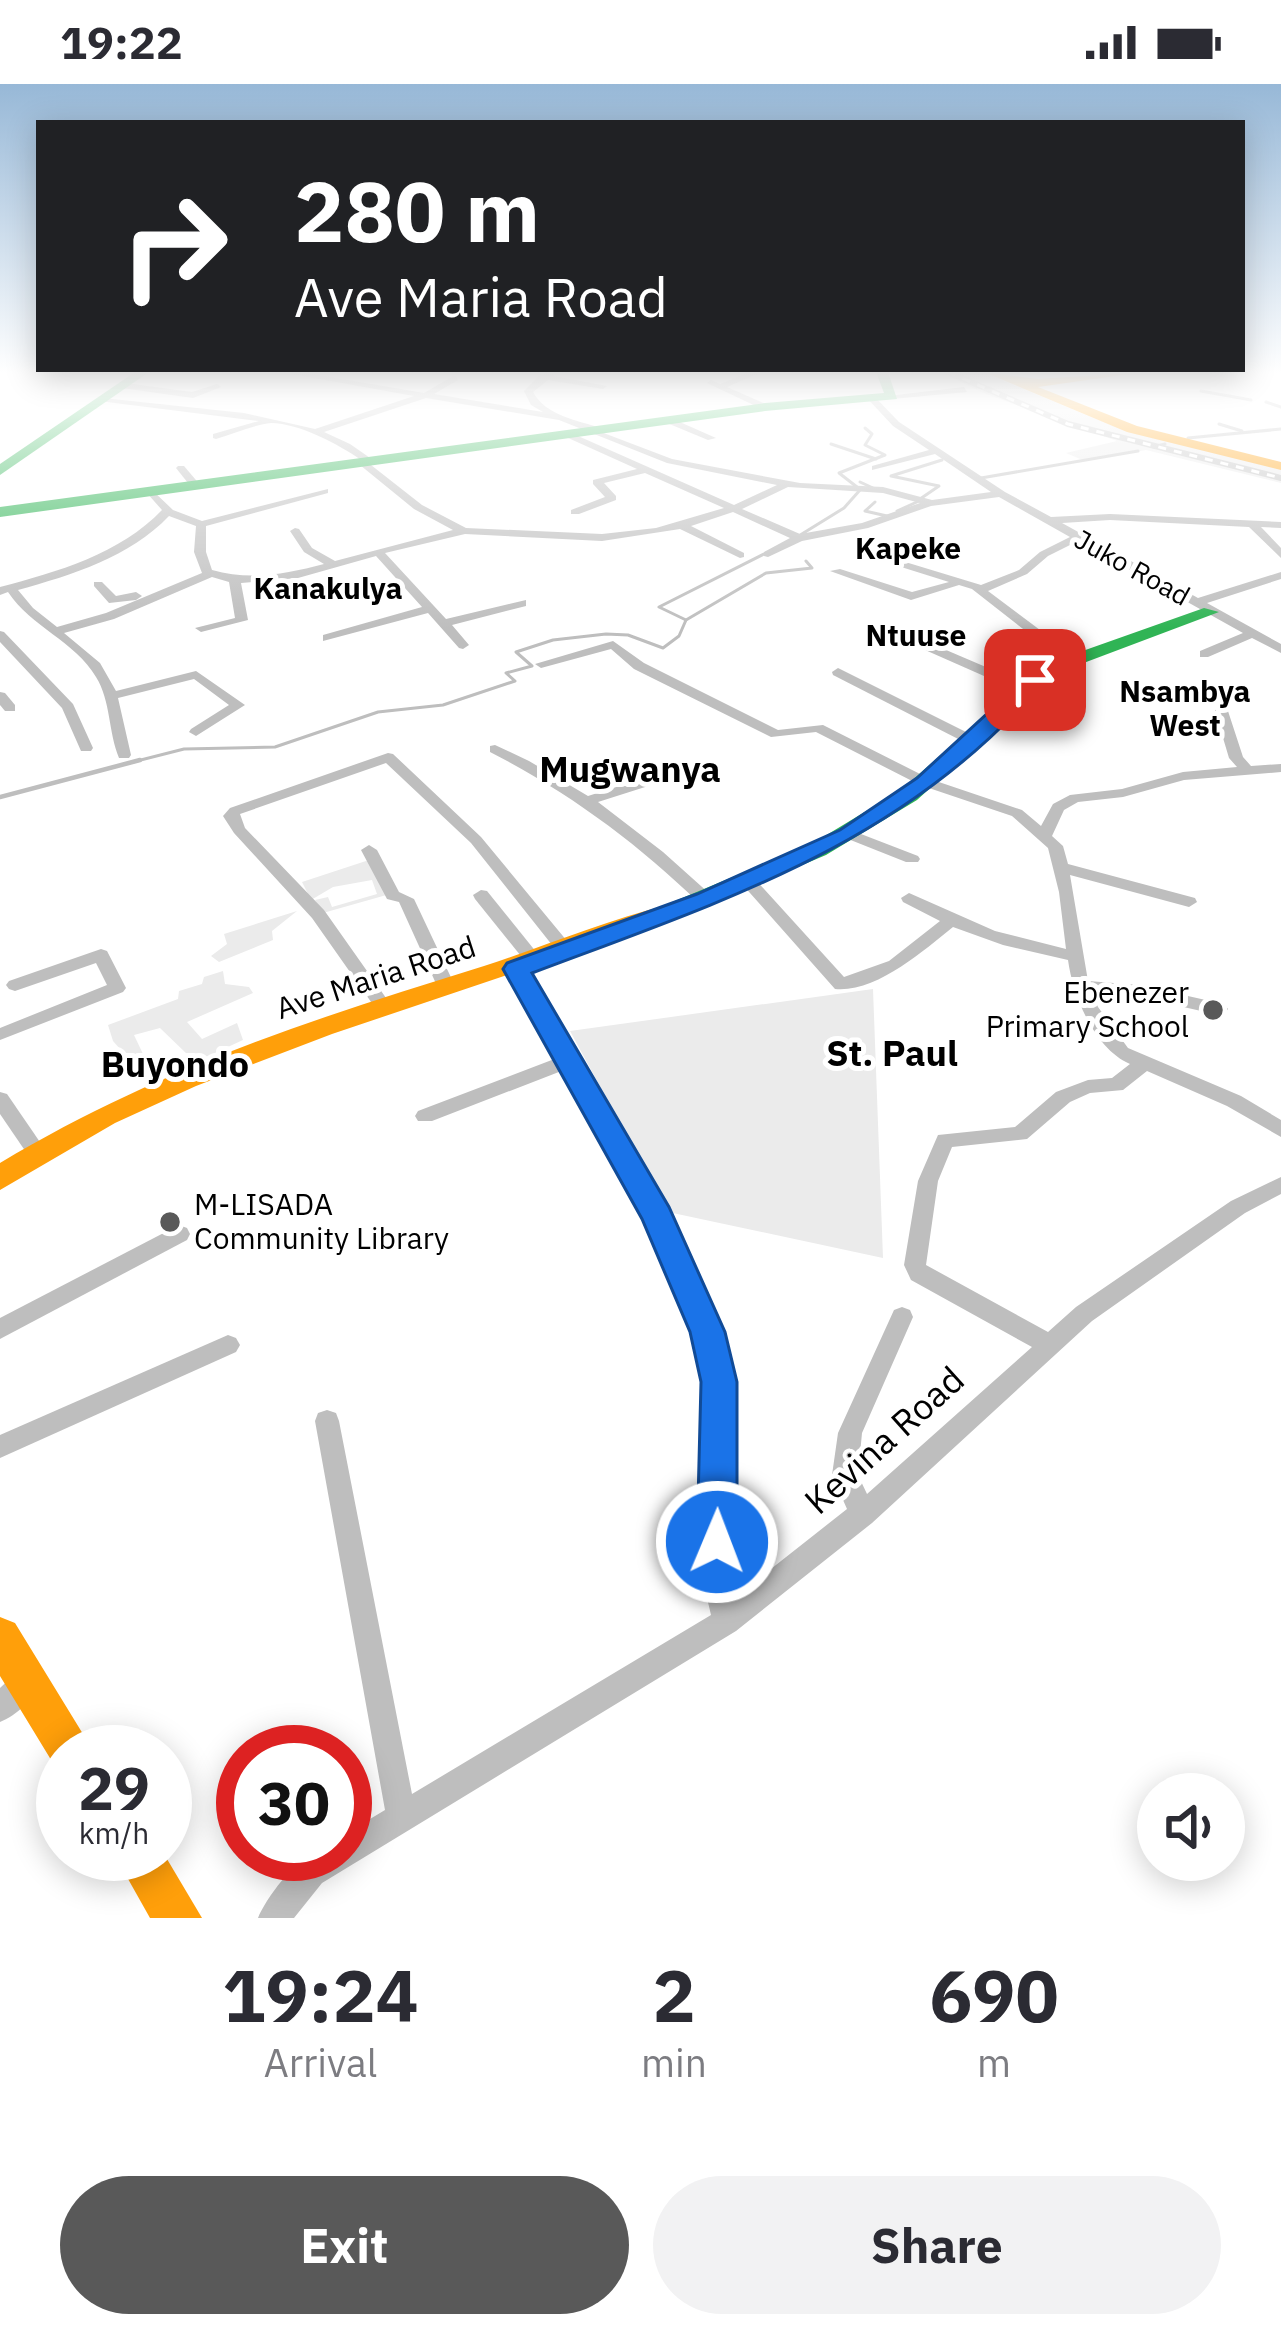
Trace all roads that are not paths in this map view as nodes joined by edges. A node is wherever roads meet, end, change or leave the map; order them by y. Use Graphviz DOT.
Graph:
graph roads {
  1 [pos="358,458"];
  2 [pos="400,458"];
  3 [pos="626,458"];
  4 [pos="657,458"];
  5 [pos="903,458"];
  6 [pos="947,458"];
  7 [pos="1249,458"];
  8 [pos="367,463"];
  9 [pos="1281,466"];
  10 [pos="875,468"];
  11 [pos="645,470"];
  12 [pos="786,484"];
  13 [pos="324,491"];
  14 [pos="1000,494"];
  15 [pos="160,502"];
  16 [pos="932,502"];
  17 [pos="729,509"];
  18 [pos="0,512"];
  19 [pos="575,512"];
  20 [pos="1046,520"];
  21 [pos="201,524"];
  22 [pos="680,524"];
  23 [pos="1252,524"];
  24 [pos="1281,525"];
  25 [pos="295,530"];
  26 [pos="464,531"];
  27 [pos="799,538"];
  28 [pos="1076,538"];
  29 [pos="378,552"];
  30 [pos="768,554"];
  31 [pos="740,555"];
  32 [pos="1281,555"];
  33 [pos="902,564"];
  34 [pos="333,565"];
  35 [pos="836,571"];
  36 [pos="209,574"];
  37 [pos="1281,574"];
  38 [pos="234,579"];
  39 [pos="98,584"];
  40 [pos="958,584"];
  41 [pos="6,589"];
  42 [pos="980,590"];
  43 [pos="158,592"];
  44 [pos="522,603"];
  45 [pos="1203,607"];
  46 [pos="430,609"];
  47 [pos="443,624"];
  48 [pos="201,628"];
  49 [pos="54,632"];
  50 [pos="1252,634"];
  51 [pos="0,635"];
  52 [pos="327,638"];
  53 [pos="911,639"];
  54 [pos="463,645"];
  55 [pos="1281,650"];
  56 [pos="1082,654"];
  57 [pos="1204,654"];
  58 [pos="542,664"];
  59 [pos="838,672"];
  60 [pos="1025,689"];
  61 [pos="111,696"];
  62 [pos="1222,711"];
  63 [pos="196,732"];
  64 [pos="971,740"];
  65 [pos="86,748"];
  66 [pos="495,749"];
  67 [pos="124,755"];
  68 [pos="1281,768"];
  69 [pos="1247,770"];
  70 [pos="681,771"];
  71 [pos="925,782"];
  72 [pos="586,801"];
  73 [pos="848,835"];
  74 [pos="1045,836"];
  75 [pos="369,850"];
  76 [pos="912,859"];
  77 [pos="1060,867"];
  78 [pos="748,881"];
  79 [pos="481,896"];
  80 [pos="909,898"];
  81 [pos="706,899"];
  82 [pos="1189,902"];
  83 [pos="950,921"];
  84 [pos="566,951"];
  85 [pos="1074,956"];
  86 [pos="525,966"];
  87 [pos="15,986"];
  88 [pos="1080,986"];
  89 [pos="447,988"];
  90 [pos="382,1005"];
  91 [pos="1219,1009"];
  92 [pos="1,1029"];
  93 [pos="567,1061"];
  94 [pos="1142,1065"];
  95 [pos="0,1099"];
  96 [pos="425,1116"];
  97 [pos="1281,1130"];
  98 [pos="37,1154"];
  99 [pos="0,1178"];
  100 [pos="1281,1185"];
  101 [pos="179,1234"];
  102 [pos="902,1317"];
  103 [pos="0,1329"];
  104 [pos="1048,1345"];
  105 [pos="228,1346"];
  106 [pos="327,1421"];
  107 [pos="0,1448"];
  108 [pos="862,1514"];
  109 [pos="726,1622"];
  110 [pos="0,1638"];
  111 [pos="28,1682"];
  112 [pos="0,1708"];
  113 [pos="55,1725"];
  114 [pos="402,1819"];
  115 [pos="372,1836"];
  116 [pos="154,1881"];
  117 [pos="304,1881"];
  118 [pos="178,1918"];
  119 [pos="274,1918"];
  1 -- 8 [label="street"];
  2 -- 8 [label="main road"];
  3 -- 11 [label="street"];
  4 -- 12 [label="street"];
  5 -- 10 [label="street"];
  6 -- 14 [label="street, Juko Road"];
  7 -- 9 [label="main road"];
  8 -- 15 [label="main road"];
  8 -- 26 [label="street"];
  11 -- 17 [label="street"];
  11 -- 19 [label="street"];
  12 -- 16 [label="street"];
  12 -- 17 [label="street"];
  13 -- 21 [label="street"];
  14 -- 16 [label="street"];
  14 -- 20 [label="street, Juko Road"];
  15 -- 18 [label="main road"];
  15 -- 21 [label="street"];
  15 -- 41 [label="street"];
  16 -- 27 [label="street"];
  17 -- 22 [label="street"];
  17 -- 27 [label="street"];
  20 -- 23 [label="street"];
  20 -- 28 [label="street, Juko Road"];
  21 -- 36 [label="street"];
  22 -- 26 [label="street"];
  22 -- 31 [label="street"];
  23 -- 24 [label="street"];
  23 -- 32 [label="street"];
  25 -- 34 [label="street"];
  26 -- 29 [label="street"];
  27 -- 30 [label="street"];
  28 -- 42 [label="street"];
  28 -- 45 [label="street, Juko Road"];
  29 -- 34 [label="street"];
  29 -- 46 [label="street"];
  33 -- 40 [label="street"];
  34 -- 38 [label="street"];
  35 -- 40 [label="street"];
  36 -- 38 [label="street"];
  36 -- 43 [label="street"];
  37 -- 45 [label="street"];
  38 -- 48 [label="street"];
  39 -- 43 [label="street"];
  40 -- 42 [label="street"];
  41 -- 49 [label="street"];
  42 -- 56 [label="street"];
  43 -- 49 [label="street"];
  44 -- 47 [label="street"];
  45 -- 50 [label="street, Juko Road"];
  45 -- 56 [label="main road, Ave Maria Road"];
  46 -- 47 [label="street"];
  46 -- 52 [label="street"];
  47 -- 54 [label="street"];
  49 -- 61 [label="street"];
  50 -- 55 [label="street, Juko Road"];
  50 -- 57 [label="street"];
  51 -- 65 [label="street"];
  53 -- 60 [label="street"];
  56 -- 60 [label="main road, Ave Maria Road"];
  58 -- 71 [label="street"];
  59 -- 64 [label="street"];
  60 -- 64 [label="main road, Ave Maria Road"];
  61 -- 63 [label="street"];
  61 -- 67 [label="street"];
  62 -- 69 [label="street"];
  64 -- 71 [label="main road, Ave Maria Road"];
  66 -- 72 [label="street"];
  68 -- 69 [label="street"];
  69 -- 74 [label="street"];
  70 -- 72 [label="street"];
  71 -- 73 [label="main road, Ave Maria Road"];
  71 -- 74 [label="street"];
  72 -- 81 [label="street"];
  73 -- 76 [label="street"];
  73 -- 78 [label="main road, Ave Maria Road"];
  74 -- 77 [label="street"];
  75 -- 89 [label="street"];
  77 -- 82 [label="street"];
  77 -- 85 [label="street"];
  78 -- 81 [label="main road, Ave Maria Road"];
  78 -- 83 [label="street"];
  79 -- 86 [label="street"];
  80 -- 83 [label="street"];
  81 -- 84 [label="main road, Ave Maria Road"];
  83 -- 85 [label="street"];
  84 -- 86 [label="main road, Ave Maria Road"];
  84 -- 90 [label="street"];
  85 -- 88 [label="street"];
  86 -- 89 [label="main road, Ave Maria Road"];
  86 -- 93 [label="street"];
  87 -- 92 [label="street"];
  88 -- 91 [label="street"];
  88 -- 94 [label="street"];
  89 -- 90 [label="main road, Ave Maria Road"];
  90 -- 98 [label="main road, Ave Maria Road"];
  93 -- 96 [label="street"];
  93 -- 109 [label="street"];
  94 -- 97 [label="street"];
  94 -- 104 [label="street"];
  95 -- 98 [label="street"];
  98 -- 99 [label="main road, Ave Maria Road"];
  100 -- 104 [label="street, Kevina Road"];
  101 -- 103 [label="street"];
  102 -- 108 [label="street"];
  104 -- 108 [label="street, Kevina Road"];
  105 -- 107 [label="street"];
  106 -- 114 [label="street"];
  108 -- 109 [label="street, Kevina Road"];
  109 -- 114 [label="street, Kevina Road"];
  110 -- 111 [label="main road"];
  111 -- 112 [label="street"];
  111 -- 113 [label="main road"];
  114 -- 115 [label="street, Kevina Road"];
  116 -- 118 [label="main road"];
  117 -- 119 [label="street, Kevina Road"];
}
